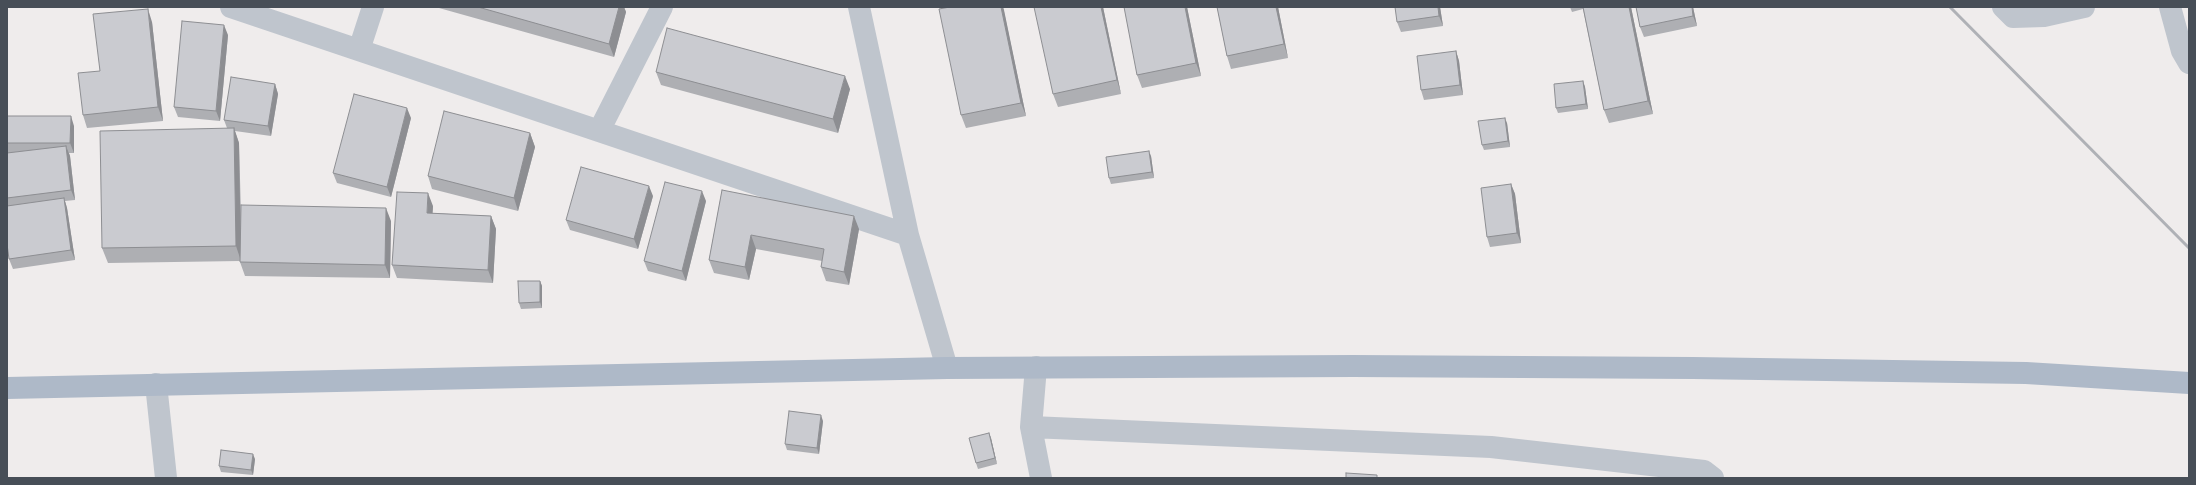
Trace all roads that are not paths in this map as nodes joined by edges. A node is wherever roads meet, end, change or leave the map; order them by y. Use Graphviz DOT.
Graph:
graph roads {
  1 [pos="230,7"];
  2 [pos="373,7"];
  3 [pos="662,7"];
  4 [pos="859,7"];
  5 [pos="2002,7"];
  6 [pos="2084,7"];
  7 [pos="2170,7"];
  8 [pos="359,50"];
  9 [pos="2189,63"];
  10 [pos="599,131"];
  11 [pos="908,235"];
  12 [pos="1036,367"];
  13 [pos="947,368"];
  14 [pos="2189,383"];
  15 [pos="156,384"];
  16 [pos="7,388"];
  17 [pos="1031,427"];
  18 [pos="1605,460"];
  19 [pos="166,478"];
  20 [pos="1041,478"];
  21 [pos="1631,478"];
  22 [pos="1713,478"];
  1 -- 8 [label="street"];
  2 -- 8 [label="street"];
  3 -- 10 [label="street"];
  4 -- 11 [label="street"];
  5 -- 6 [label="street"];
  7 -- 9 [label="street"];
  8 -- 10 [label="street"];
  10 -- 11 [label="street"];
  11 -- 13 [label="street"];
  12 -- 13 [label="main road"];
  12 -- 14 [label="main road"];
  12 -- 17 [label="street"];
  13 -- 15 [label="main road"];
  15 -- 16 [label="main road"];
  15 -- 19 [label="street"];
  17 -- 18 [label="street"];
  17 -- 20 [label="street"];
  18 -- 21 [label="street"];
  18 -- 22 [label="street"];
}
